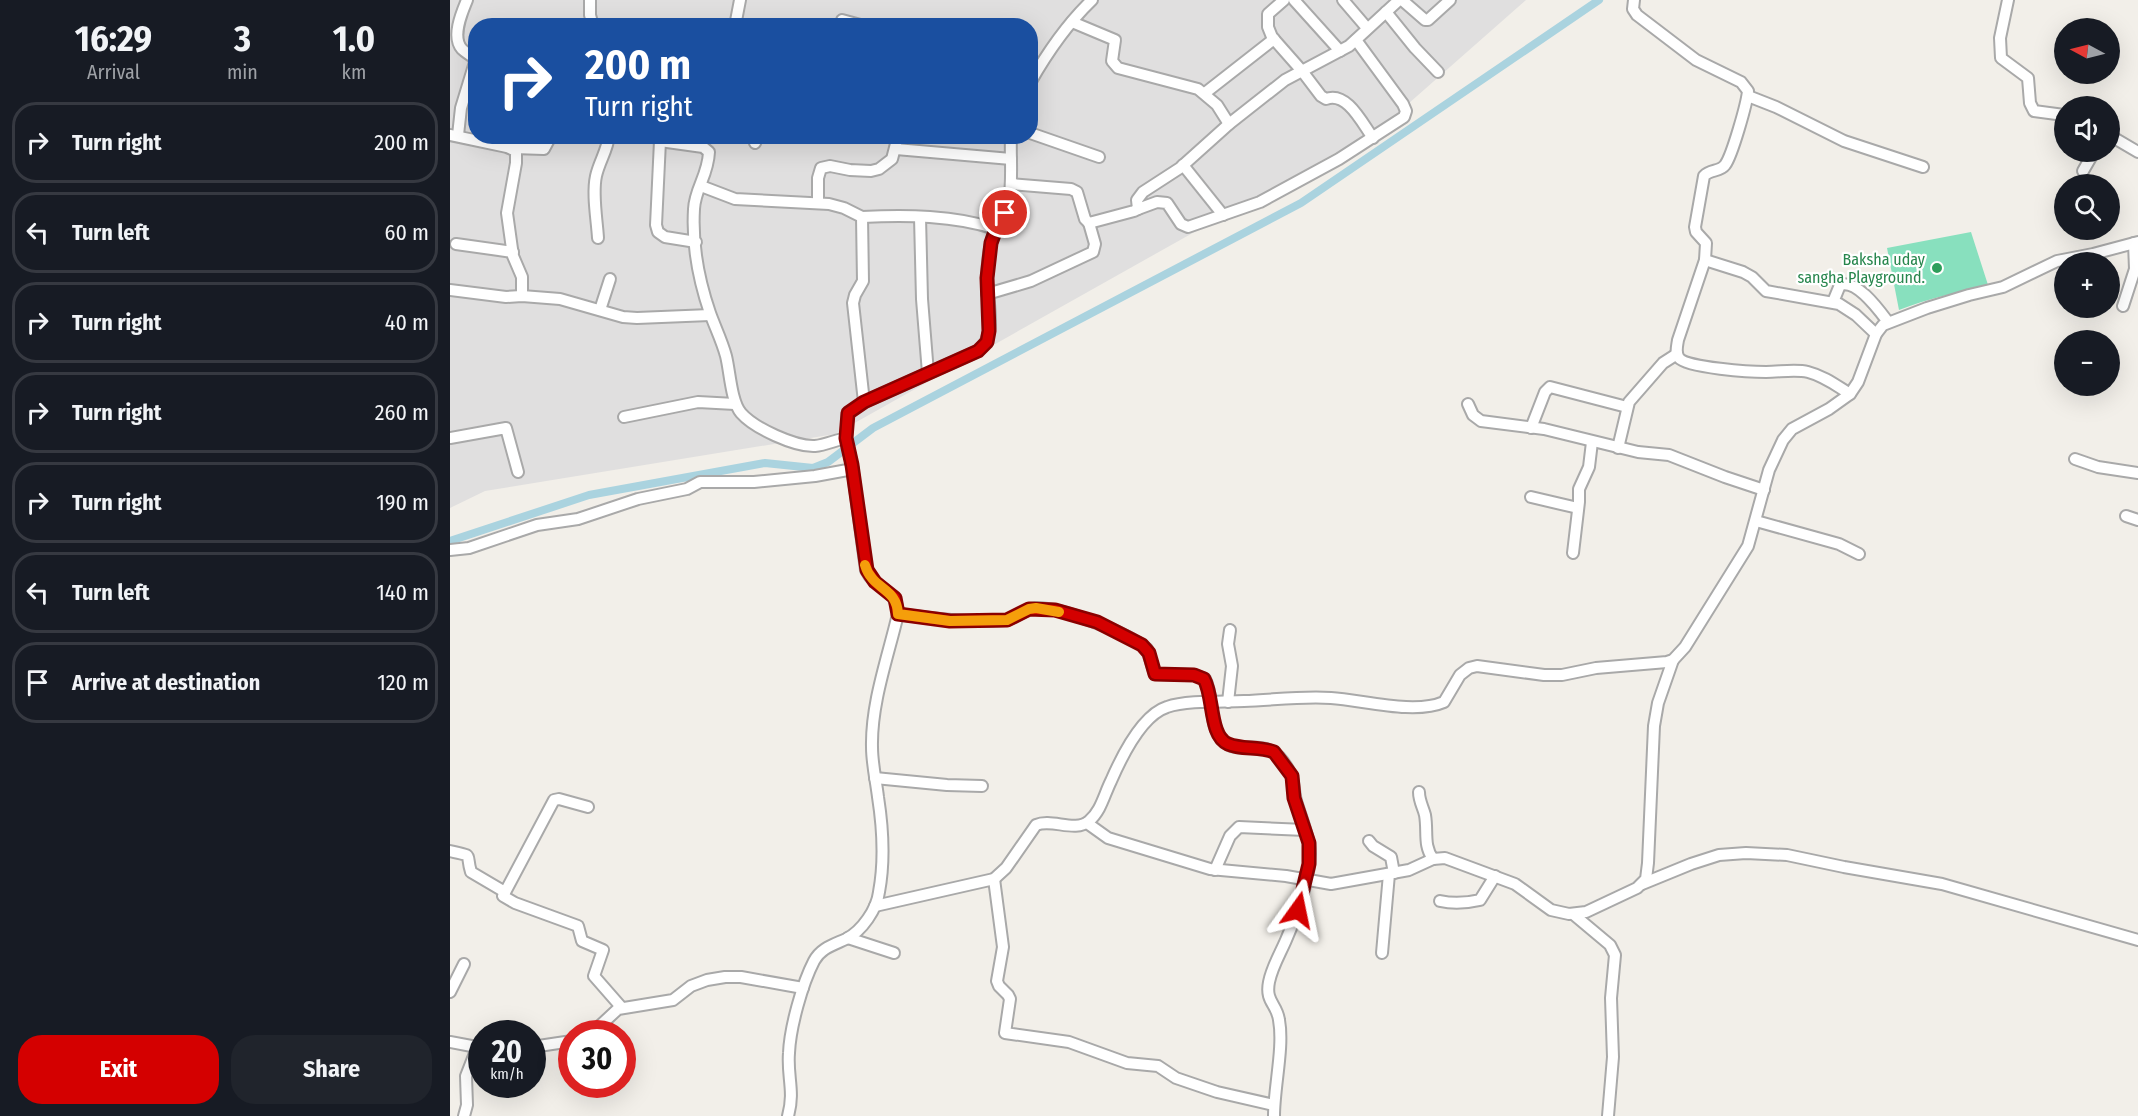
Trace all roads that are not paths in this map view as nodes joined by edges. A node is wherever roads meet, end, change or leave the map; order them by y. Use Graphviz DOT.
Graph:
graph roads {
  1 [pos="467,0"];
  2 [pos="590,0"];
  3 [pos="1092,0"];
  4 [pos="1284,0"];
  5 [pos="1294,0"];
  6 [pos="1343,0"];
  7 [pos="1401,0"];
  8 [pos="1450,0"];
  9 [pos="1634,0"];
  10 [pos="2008,0"];
  11 [pos="737,1"];
  12 [pos="1386,12"];
  13 [pos="592,18"];
  14 [pos="736,18"];
  15 [pos="1072,22"];
  16 [pos="454,23"];
  17 [pos="1367,28"];
  18 [pos="1274,39"];
  19 [pos="1356,40"];
  20 [pos="1340,51"];
  21 [pos="468,53"];
  22 [pos="1038,69"];
  23 [pos="1302,71"];
  24 [pos="1438,72"];
  25 [pos="468,87"];
  26 [pos="1205,93"];
  27 [pos="1748,96"];
  28 [pos="2054,114"];
  29 [pos="1229,124"];
  30 [pos="454,135"];
  31 [pos="1038,136"];
  32 [pos="1372,138"];
  33 [pos="2120,141"];
  34 [pos="495,144"];
  35 [pos="547,144"];
  36 [pos="608,144"];
  37 [pos="657,144"];
  38 [pos="682,144"];
  39 [pos="897,144"];
  40 [pos="1011,144"];
  41 [pos="513,148"];
  42 [pos="896,149"];
  43 [pos="2138,152"];
  44 [pos="1099,157"];
  45 [pos="1011,159"];
  46 [pos="2088,162"];
  47 [pos="1183,165"];
  48 [pos="1923,167"];
  49 [pos="2083,171"];
  50 [pos="1011,184"];
  51 [pos="701,186"];
  52 [pos="818,203"];
  53 [pos="1138,209"];
  54 [pos="1223,215"];
  55 [pos="921,217"];
  56 [pos="862,218"];
  57 [pos="1089,223"];
  58 [pos="996,229"];
  59 [pos="598,238"];
  60 [pos="2136,242"];
  61 [pos="456,243"];
  62 [pos="696,243"];
  63 [pos="513,252"];
  64 [pos="1705,260"];
  65 [pos="610,279"];
  66 [pos="450,290"];
  67 [pos="987,294"];
  68 [pos="522,296"];
  69 [pos="1833,302"];
  70 [pos="2123,306"];
  71 [pos="600,310"];
  72 [pos="710,315"];
  73 [pos="1888,322"];
  74 [pos="1876,334"];
  75 [pos="1677,354"];
  76 [pos="927,373"];
  77 [pos="1850,394"];
  78 [pos="864,402"];
  79 [pos="735,404"];
  80 [pos="1468,404"];
  81 [pos="1627,407"];
  82 [pos="624,417"];
  83 [pos="1531,428"];
  84 [pos="450,438"];
  85 [pos="847,441"];
  86 [pos="1592,442"];
  87 [pos="1618,448"];
  88 [pos="2075,459"];
  89 [pos="853,467"];
  90 [pos="518,472"];
  91 [pos="2138,473"];
  92 [pos="1764,490"];
  93 [pos="1531,497"];
  94 [pos="1578,508"];
  95 [pos="2126,516"];
  96 [pos="2138,519"];
  97 [pos="1756,521"];
  98 [pos="450,550"];
  99 [pos="1573,553"];
  100 [pos="1858,554"];
  101 [pos="898,614"];
  102 [pos="1230,630"];
  103 [pos="1673,660"];
  104 [pos="1228,702"];
  105 [pos="1212,703"];
  106 [pos="875,778"];
  107 [pos="982,786"];
  108 [pos="1419,792"];
  109 [pos="588,807"];
  110 [pos="1088,823"];
  111 [pos="1305,830"];
  112 [pos="1370,841"];
  113 [pos="450,851"];
  114 [pos="1433,859"];
  115 [pos="1215,870"];
  116 [pos="1392,873"];
  117 [pos="1495,876"];
  118 [pos="994,879"];
  119 [pos="1305,880"];
  120 [pos="1642,884"];
  121 [pos="505,892"];
  122 [pos="1440,901"];
  123 [pos="875,906"];
  124 [pos="1573,914"];
  125 [pos="848,938"];
  126 [pos="2138,940"];
  127 [pos="894,952"];
  128 [pos="1382,953"];
  129 [pos="464,964"];
  130 [pos="803,988"];
  131 [pos="450,992"];
  132 [pos="622,1008"];
  133 [pos="605,1020"];
  134 [pos="450,1042"];
  135 [pos="468,1046"];
  136 [pos="468,1072"];
  137 [pos="1274,1111"];
  138 [pos="464,1116"];
  139 [pos="788,1116"];
  140 [pos="1608,1116"];
  1 -- 16 [label="street"];
  2 -- 13 [label="street"];
  3 -- 15 [label="street"];
  4 -- 18 [label="street"];
  5 -- 20 [label="street"];
  6 -- 17 [label="street"];
  7 -- 8 [label="street"];
  7 -- 12 [label="street"];
  9 -- 27 [label="street"];
  10 -- 28 [label="street"];
  11 -- 14 [label="street"];
  12 -- 17 [label="street"];
  12 -- 24 [label="street"];
  15 -- 22 [label="street"];
  15 -- 26 [label="street"];
  16 -- 21 [label="street"];
  17 -- 19 [label="street"];
  18 -- 23 [label="street"];
  18 -- 26 [label="street"];
  19 -- 20 [label="street"];
  19 -- 32 [label="street"];
  20 -- 23 [label="street"];
  23 -- 29 [label="street"];
  23 -- 32 [label="street"];
  25 -- 30 [label="street"];
  26 -- 29 [label="street"];
  27 -- 48 [label="street"];
  27 -- 64 [label="street"];
  29 -- 47 [label="street"];
  31 -- 44 [label="street"];
  32 -- 54 [label="street"];
  33 -- 43 [label="street"];
  34 -- 41 [label="street"];
  35 -- 41 [label="street"];
  36 -- 59 [label="street"];
  37 -- 62 [label="street"];
  38 -- 51 [label="street"];
  39 -- 42 [label="street"];
  40 -- 45 [label="street"];
  41 -- 63 [label="street"];
  42 -- 45 [label="street"];
  42 -- 52 [label="street"];
  45 -- 50 [label="street"];
  46 -- 49 [label="street"];
  47 -- 53 [label="street"];
  47 -- 54 [label="street"];
  50 -- 57 [label="street"];
  50 -- 58 [label="street"];
  51 -- 52 [label="street"];
  51 -- 62 [label="street"];
  52 -- 56 [label="street"];
  53 -- 54 [label="street"];
  53 -- 57 [label="street"];
  55 -- 56 [label="street"];
  55 -- 58 [label="street"];
  55 -- 76 [label="street"];
  56 -- 78 [label="street"];
  57 -- 67 [label="street"];
  58 -- 67 [label="street"];
  60 -- 70 [label="street"];
  60 -- 73 [label="street"];
  61 -- 63 [label="street"];
  62 -- 72 [label="street"];
  63 -- 68 [label="street"];
  64 -- 69 [label="street"];
  64 -- 75 [label="street"];
  65 -- 71 [label="street"];
  66 -- 68 [label="street"];
  67 -- 76 [label="street"];
  68 -- 71 [label="street"];
  69 -- 73 [label="street"];
  69 -- 74 [label="street"];
  71 -- 72 [label="street"];
  72 -- 79 [label="street"];
  73 -- 74 [label="street"];
  74 -- 77 [label="street"];
  75 -- 77 [label="street"];
  75 -- 81 [label="street"];
  76 -- 78 [label="street"];
  77 -- 92 [label="street"];
  78 -- 85 [label="street"];
  79 -- 82 [label="street"];
  79 -- 85 [label="street"];
  80 -- 83 [label="street"];
  81 -- 83 [label="street"];
  81 -- 87 [label="street"];
  83 -- 86 [label="street"];
  84 -- 90 [label="street"];
  85 -- 89 [label="street"];
  86 -- 87 [label="street"];
  86 -- 94 [label="street"];
  87 -- 92 [label="street"];
  88 -- 91 [label="street"];
  89 -- 98 [label="street"];
  89 -- 101 [label="street"];
  92 -- 97 [label="street"];
  93 -- 94 [label="street"];
  94 -- 99 [label="street"];
  95 -- 96 [label="street"];
  97 -- 100 [label="street"];
  97 -- 103 [label="street"];
  101 -- 105 [label="street"];
  101 -- 106 [label="street"];
  102 -- 104 [label="street"];
  103 -- 104 [label="street"];
  103 -- 120 [label="street"];
  104 -- 105 [label="street"];
  105 -- 110 [label="street"];
  105 -- 111 [label="street"];
  106 -- 107 [label="street"];
  106 -- 123 [label="street"];
  108 -- 114 [label="street"];
  109 -- 121 [label="street"];
  110 -- 115 [label="street"];
  110 -- 118 [label="street"];
  111 -- 115 [label="street"];
  111 -- 119 [label="street"];
  112 -- 116 [label="street"];
  113 -- 121 [label="street"];
  114 -- 116 [label="street"];
  114 -- 117 [label="street"];
  115 -- 119 [label="street"];
  116 -- 119 [label="street"];
  116 -- 128 [label="street"];
  117 -- 122 [label="street"];
  117 -- 124 [label="street"];
  118 -- 123 [label="street"];
  118 -- 137 [label="street"];
  119 -- 137 [label="street"];
  120 -- 124 [label="street"];
  120 -- 126 [label="street"];
  121 -- 132 [label="street"];
  123 -- 125 [label="street"];
  124 -- 140 [label="street"];
  125 -- 127 [label="street"];
  125 -- 130 [label="street"];
  129 -- 131 [label="street"];
  130 -- 132 [label="street"];
  130 -- 139 [label="street"];
  132 -- 133 [label="street"];
  134 -- 135 [label="street"];
  136 -- 138 [label="street"];
}
